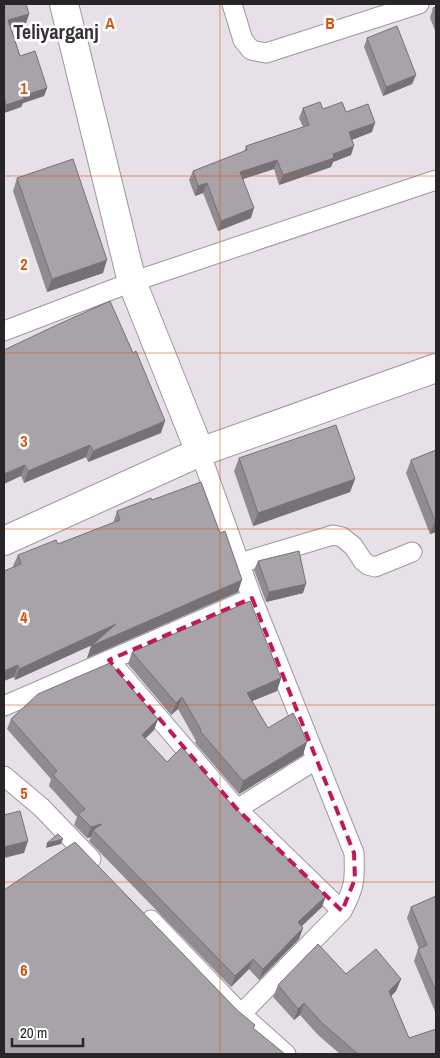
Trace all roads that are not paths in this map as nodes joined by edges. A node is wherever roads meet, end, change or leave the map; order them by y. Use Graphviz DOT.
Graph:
graph roads {
  1 [pos="64,4"];
  2 [pos="232,4"];
  3 [pos="418,4"];
  4 [pos="436,180"];
  5 [pos="132,282"];
  6 [pos="4,331"];
  7 [pos="436,368"];
  8 [pos="200,452"];
  9 [pos="4,541"];
  10 [pos="412,552"];
  11 [pos="240,563"];
  12 [pos="252,598"];
  13 [pos="109,660"];
  14 [pos="4,706"];
  15 [pos="317,759"];
  16 [pos="4,776"];
  17 [pos="237,809"];
  18 [pos="103,871"];
  19 [pos="138,907"];
  20 [pos="342,911"];
  21 [pos="241,1014"];
  22 [pos="286,1054"];
  1 -- 5 [label="street"];
  2 -- 3 [label="street"];
  4 -- 5 [label="street"];
  5 -- 6 [label="street"];
  5 -- 8 [label="street"];
  7 -- 8 [label="street"];
  8 -- 9 [label="street"];
  8 -- 11 [label="street"];
  10 -- 11 [label="street"];
  11 -- 12 [label="street"];
  12 -- 13 [label="street"];
  12 -- 15 [label="street"];
  13 -- 14 [label="street"];
  13 -- 17 [label="street"];
  15 -- 17 [label="street"];
  15 -- 20 [label="street"];
  16 -- 18 [label="street"];
  17 -- 20 [label="street"];
  19 -- 21 [label="street"];
  20 -- 21 [label="street"];
  21 -- 22 [label="street"];
}
